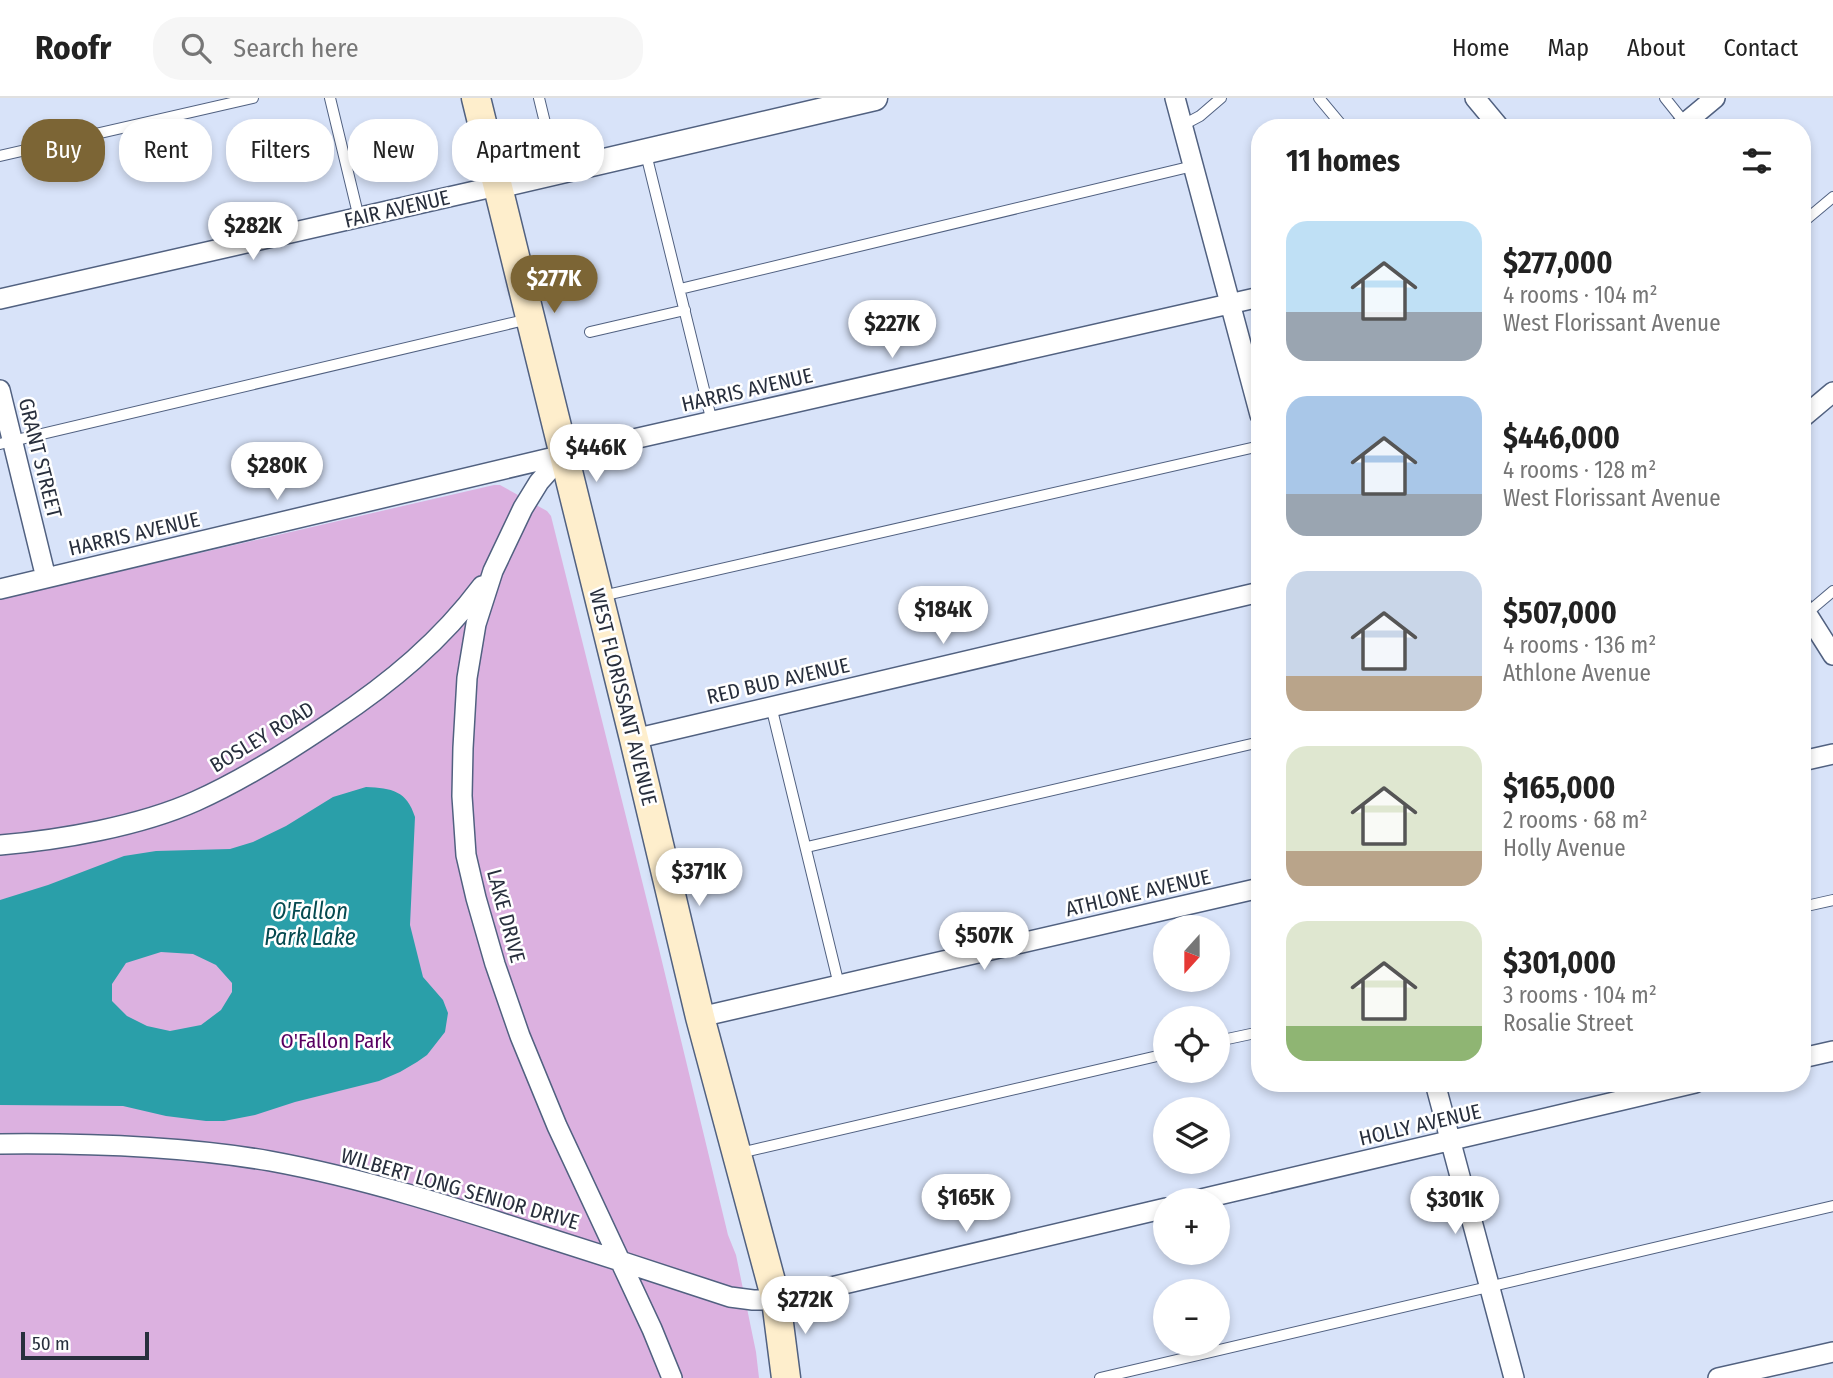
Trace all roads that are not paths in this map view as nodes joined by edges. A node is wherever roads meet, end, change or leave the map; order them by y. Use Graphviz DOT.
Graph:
graph roads {
  1 [pos="253,98"];
  2 [pos="330,98"];
  3 [pos="476,98"];
  4 [pos="539,98"];
  5 [pos="874,98"];
  6 [pos="1175,98"];
  7 [pos="1221,98"];
  8 [pos="1319,98"];
  9 [pos="1475,98"];
  10 [pos="1665,98"];
  11 [pos="1715,98"];
  12 [pos="544,119"];
  13 [pos="1336,119"];
  14 [pos="1492,119"];
  15 [pos="1678,119"];
  16 [pos="1689,119"];
  17 [pos="1183,125"];
  18 [pos="646,151"];
  19 [pos="0,156"];
  20 [pos="604,161"];
  21 [pos="1193,166"];
  22 [pos="514,182"];
  23 [pos="497,186"];
  24 [pos="1833,197"];
  25 [pos="1811,215"];
  26 [pos="359,218"];
  27 [pos="680,289"];
  28 [pos="0,299"];
  29 [pos="1251,299"];
  30 [pos="1230,304"];
  31 [pos="685,310"];
  32 [pos="530,319"];
  33 [pos="590,332"];
  34 [pos="1251,382"];
  35 [pos="0,390"];
  36 [pos="1833,392"];
  37 [pos="1811,410"];
  38 [pos="712,422"];
  39 [pos="6,442"];
  40 [pos="1251,448"];
  41 [pos="563,455"];
  42 [pos="493,572"];
  43 [pos="46,578"];
  44 [pos="0,589"];
  45 [pos="1833,591"];
  46 [pos="1251,594"];
  47 [pos="599,597"];
  48 [pos="1811,606"];
  49 [pos="1811,622"];
  50 [pos="1833,655"];
  51 [pos="771,706"];
  52 [pos="634,739"];
  53 [pos="1251,744"];
  54 [pos="1833,754"];
  55 [pos="1811,759"];
  56 [pos="0,845"];
  57 [pos="807,847"];
  58 [pos="1251,890"];
  59 [pos="1833,900"];
  60 [pos="1811,905"];
  61 [pos="839,985"];
  62 [pos="700,1017"];
  63 [pos="1251,1034"];
  64 [pos="1230,1038"];
  65 [pos="1833,1051"];
  66 [pos="1811,1056"];
  67 [pos="1153,1057"];
  68 [pos="1437,1092"];
  69 [pos="1657,1092"];
  70 [pos="1450,1141"];
  71 [pos="0,1144"];
  72 [pos="736,1154"];
  73 [pos="1230,1192"];
  74 [pos="1833,1206"];
  75 [pos="1153,1211"];
  76 [pos="621,1261"];
  77 [pos="1489,1287"];
  78 [pos="776,1300"];
  79 [pos="1833,1352"];
  80 [pos="672,1378"];
  81 [pos="786,1378"];
  82 [pos="1100,1378"];
  83 [pos="1514,1378"];
  84 [pos="1718,1378"];
  1 -- 19 [label="lane"];
  2 -- 26 [label="lane"];
  3 -- 23 [label="main road, WEST FLORISSANT AVENUE"];
  4 -- 12 [label="lane"];
  5 -- 18 [label="street, FAIR AVENUE"];
  6 -- 17 [label="street"];
  7 -- 17 [label="lane"];
  8 -- 13 [label="lane"];
  9 -- 14 [label="street"];
  10 -- 15 [label="lane"];
  11 -- 16 [label="street"];
  17 -- 21 [label="street"];
  18 -- 20 [label="street, FAIR AVENUE"];
  18 -- 27 [label="lane"];
  21 -- 27 [label="lane"];
  21 -- 30 [label="street"];
  22 -- 23 [label="street, FAIR AVENUE"];
  23 -- 26 [label="street, FAIR AVENUE"];
  23 -- 32 [label="main road, WEST FLORISSANT AVENUE"];
  24 -- 25 [label="lane"];
  26 -- 28 [label="street, FAIR AVENUE"];
  27 -- 31 [label="lane"];
  29 -- 30 [label="street, HARRIS AVENUE"];
  30 -- 34 [label="street"];
  30 -- 38 [label="street, HARRIS AVENUE"];
  31 -- 33 [label="lane"];
  31 -- 38 [label="lane"];
  32 -- 39 [label="lane"];
  32 -- 41 [label="main road, WEST FLORISSANT AVENUE"];
  35 -- 39 [label="street, GRANT STREET"];
  36 -- 37 [label="street"];
  38 -- 41 [label="street, HARRIS AVENUE"];
  39 -- 43 [label="street, GRANT STREET"];
  40 -- 47 [label="lane"];
  41 -- 42 [label="street, LAKE DRIVE"];
  41 -- 43 [label="street, HARRIS AVENUE"];
  41 -- 47 [label="main road, WEST FLORISSANT AVENUE"];
  42 -- 56 [label="street, BOSLEY ROAD"];
  42 -- 76 [label="street, LAKE DRIVE"];
  43 -- 44 [label="street, HARRIS AVENUE"];
  45 -- 48 [label="lane"];
  46 -- 51 [label="street, RED BUD AVENUE"];
  47 -- 52 [label="main road, WEST FLORISSANT AVENUE"];
  49 -- 50 [label="street"];
  51 -- 52 [label="street, RED BUD AVENUE"];
  51 -- 57 [label="lane"];
  52 -- 62 [label="main road, WEST FLORISSANT AVENUE"];
  53 -- 57 [label="lane"];
  54 -- 55 [label="street"];
  57 -- 61 [label="lane"];
  58 -- 61 [label="street, ATHLONE AVENUE"];
  59 -- 60 [label="lane"];
  61 -- 62 [label="street, ATHLONE AVENUE"];
  62 -- 72 [label="main road, WEST FLORISSANT AVENUE"];
  63 -- 64 [label="lane"];
  65 -- 66 [label="street"];
  67 -- 72 [label="lane"];
  68 -- 70 [label="street"];
  69 -- 70 [label="street, HOLLY AVENUE"];
  70 -- 73 [label="street, HOLLY AVENUE"];
  70 -- 77 [label="street"];
  71 -- 76 [label="street, WILBERT LONG SENIOR DRIVE"];
  72 -- 78 [label="main road, WEST FLORISSANT AVENUE"];
  74 -- 77 [label="lane"];
  75 -- 78 [label="street"];
  76 -- 78 [label="street, WILBERT LONG SENIOR DRIVE"];
  76 -- 80 [label="street, LAKE DRIVE"];
  77 -- 82 [label="lane"];
  77 -- 83 [label="street"];
  78 -- 81 [label="main road, WEST FLORISSANT AVENUE"];
  79 -- 84 [label="street"];
}
